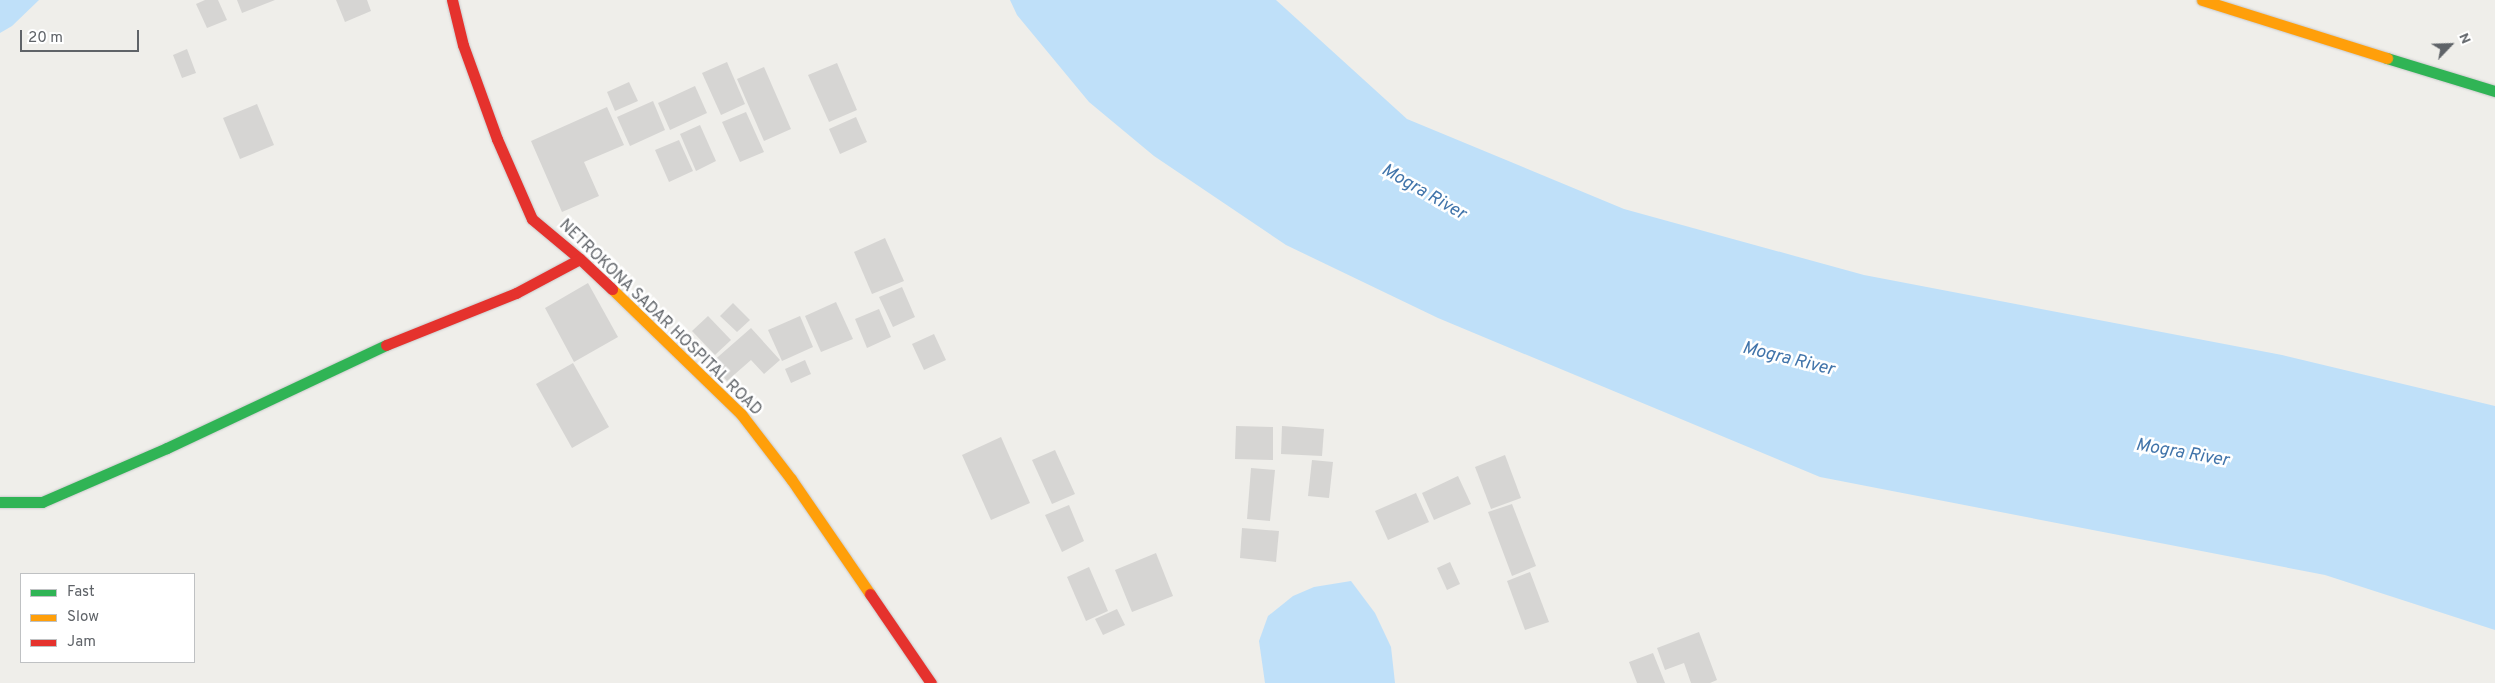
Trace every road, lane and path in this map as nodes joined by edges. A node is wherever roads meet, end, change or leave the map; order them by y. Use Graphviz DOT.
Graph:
graph roads {
  1 [pos="452,0"];
  2 [pos="2202,0"];
  3 [pos="2495,91"];
  4 [pos="580,259"];
  5 [pos="0,502"];
  6 [pos="931,683"];
  1 -- 4 [label="street, NETROKONA SADAR HOSPITAL ROAD"];
  2 -- 3 [label="street"];
  4 -- 5 [label="street"];
  4 -- 6 [label="street, NETROKONA SADAR HOSPITAL ROAD"];
}
